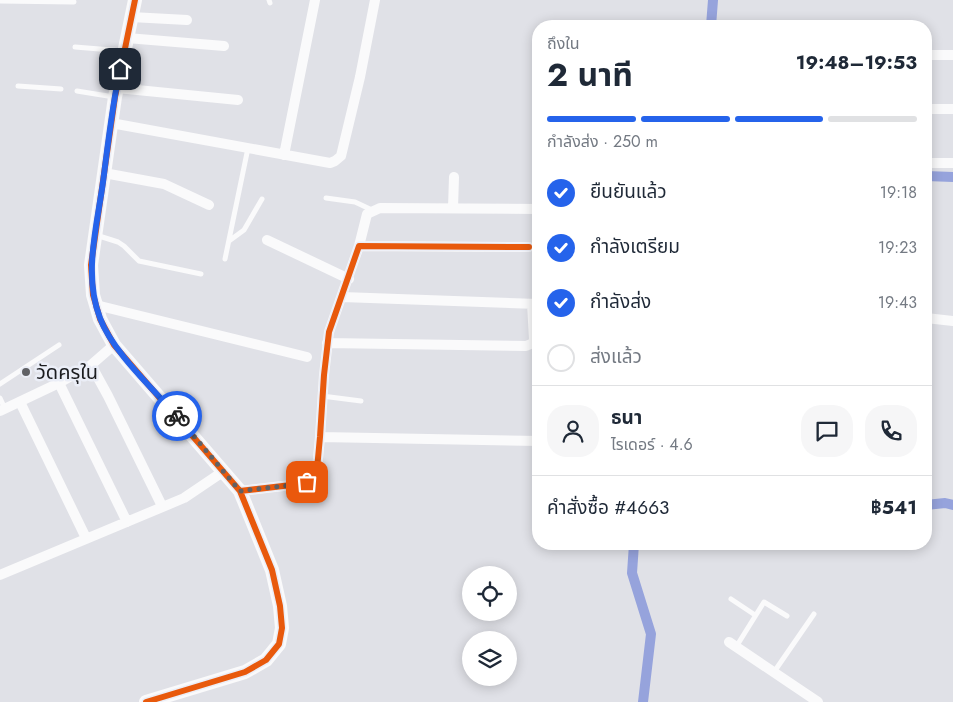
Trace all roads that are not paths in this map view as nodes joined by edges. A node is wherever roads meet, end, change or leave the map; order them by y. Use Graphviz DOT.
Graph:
graph roads {
  1 [pos="135,0"];
  2 [pos="315,0"];
  3 [pos="375,0"];
  4 [pos="4,1"];
  5 [pos="74,2"];
  6 [pos="131,18"];
  7 [pos="187,20"];
  8 [pos="126,44"];
  9 [pos="224,46"];
  10 [pos="75,47"];
  11 [pos="932,55"];
  12 [pos="953,55"];
  13 [pos="18,86"];
  14 [pos="61,89"];
  15 [pos="77,91"];
  16 [pos="116,92"];
  17 [pos="238,100"];
  18 [pos="932,109"];
  19 [pos="953,109"];
  20 [pos="111,123"];
  21 [pos="248,148"];
  22 [pos="284,154"];
  23 [pos="932,163"];
  24 [pos="953,163"];
  25 [pos="104,173"];
  26 [pos="454,176"];
  27 [pos="326,198"];
  28 [pos="262,199"];
  29 [pos="209,205"];
  30 [pos="453,208"];
  31 [pos="532,209"];
  32 [pos="372,210"];
  33 [pos="96,235"];
  34 [pos="267,240"];
  35 [pos="229,241"];
  36 [pos="359,246"];
  37 [pos="529,247"];
  38 [pos="225,260"];
  39 [pos="201,274"];
  40 [pos="349,278"];
  41 [pos="342,297"];
  42 [pos="532,304"];
  43 [pos="96,306"];
  44 [pos="932,319"];
  45 [pos="953,321"];
  46 [pos="327,343"];
  47 [pos="532,343"];
  48 [pos="59,345"];
  49 [pos="114,345"];
  50 [pos="307,357"];
  51 [pos="91,365"];
  52 [pos="60,383"];
  53 [pos="0,384"];
  54 [pos="322,396"];
  55 [pos="0,398"];
  56 [pos="361,401"];
  57 [pos="20,402"];
  58 [pos="2,410"];
  59 [pos="320,437"];
  60 [pos="532,441"];
  61 [pos="224,471"];
  62 [pos="240,491"];
  63 [pos="162,506"];
  64 [pos="127,522"];
  65 [pos="86,538"];
  66 [pos="0,575"];
  67 [pos="731,599"];
  68 [pos="814,614"];
  69 [pos="755,615"];
  70 [pos="787,616"];
  71 [pos="733,644"];
  72 [pos="774,672"];
  73 [pos="146,702"];
  74 [pos="818,702"];
  1 -- 6 [label="street"];
  2 -- 22 [label="street"];
  3 -- 22 [label="street"];
  4 -- 5 [label="lane"];
  6 -- 7 [label="street"];
  6 -- 8 [label="street"];
  8 -- 9 [label="street"];
  8 -- 10 [label="lane"];
  8 -- 16 [label="street"];
  11 -- 12 [label="street"];
  13 -- 14 [label="lane"];
  15 -- 16 [label="lane"];
  16 -- 17 [label="street"];
  16 -- 20 [label="street"];
  18 -- 19 [label="street"];
  20 -- 21 [label="street"];
  20 -- 25 [label="street"];
  21 -- 22 [label="street"];
  21 -- 35 [label="lane"];
  23 -- 24 [label="street"];
  25 -- 29 [label="street"];
  25 -- 33 [label="street"];
  26 -- 30 [label="street"];
  27 -- 32 [label="lane"];
  28 -- 35 [label="lane"];
  30 -- 31 [label="street"];
  30 -- 32 [label="street"];
  32 -- 36 [label="street"];
  33 -- 39 [label="lane"];
  33 -- 43 [label="street"];
  34 -- 40 [label="street"];
  35 -- 38 [label="lane"];
  36 -- 37 [label="street"];
  36 -- 40 [label="street"];
  40 -- 41 [label="street"];
  41 -- 42 [label="street"];
  41 -- 46 [label="street"];
  43 -- 49 [label="street"];
  43 -- 50 [label="street"];
  44 -- 45 [label="street"];
  46 -- 47 [label="street"];
  46 -- 54 [label="street"];
  48 -- 53 [label="lane"];
  49 -- 51 [label="street"];
  49 -- 61 [label="street"];
  51 -- 52 [label="street"];
  51 -- 63 [label="street"];
  52 -- 57 [label="street"];
  52 -- 64 [label="street"];
  54 -- 56 [label="lane"];
  54 -- 59 [label="street"];
  55 -- 58 [label="lane"];
  57 -- 58 [label="street"];
  57 -- 65 [label="street"];
  59 -- 60 [label="street"];
  59 -- 62 [label="street"];
  61 -- 62 [label="street"];
  61 -- 63 [label="street"];
  62 -- 73 [label="street"];
  63 -- 64 [label="street"];
  64 -- 65 [label="street"];
  65 -- 66 [label="street"];
  67 -- 69 [label="lane"];
  68 -- 72 [label="lane"];
  69 -- 70 [label="lane"];
  69 -- 71 [label="lane"];
  71 -- 72 [label="street"];
  72 -- 74 [label="street"];
}
